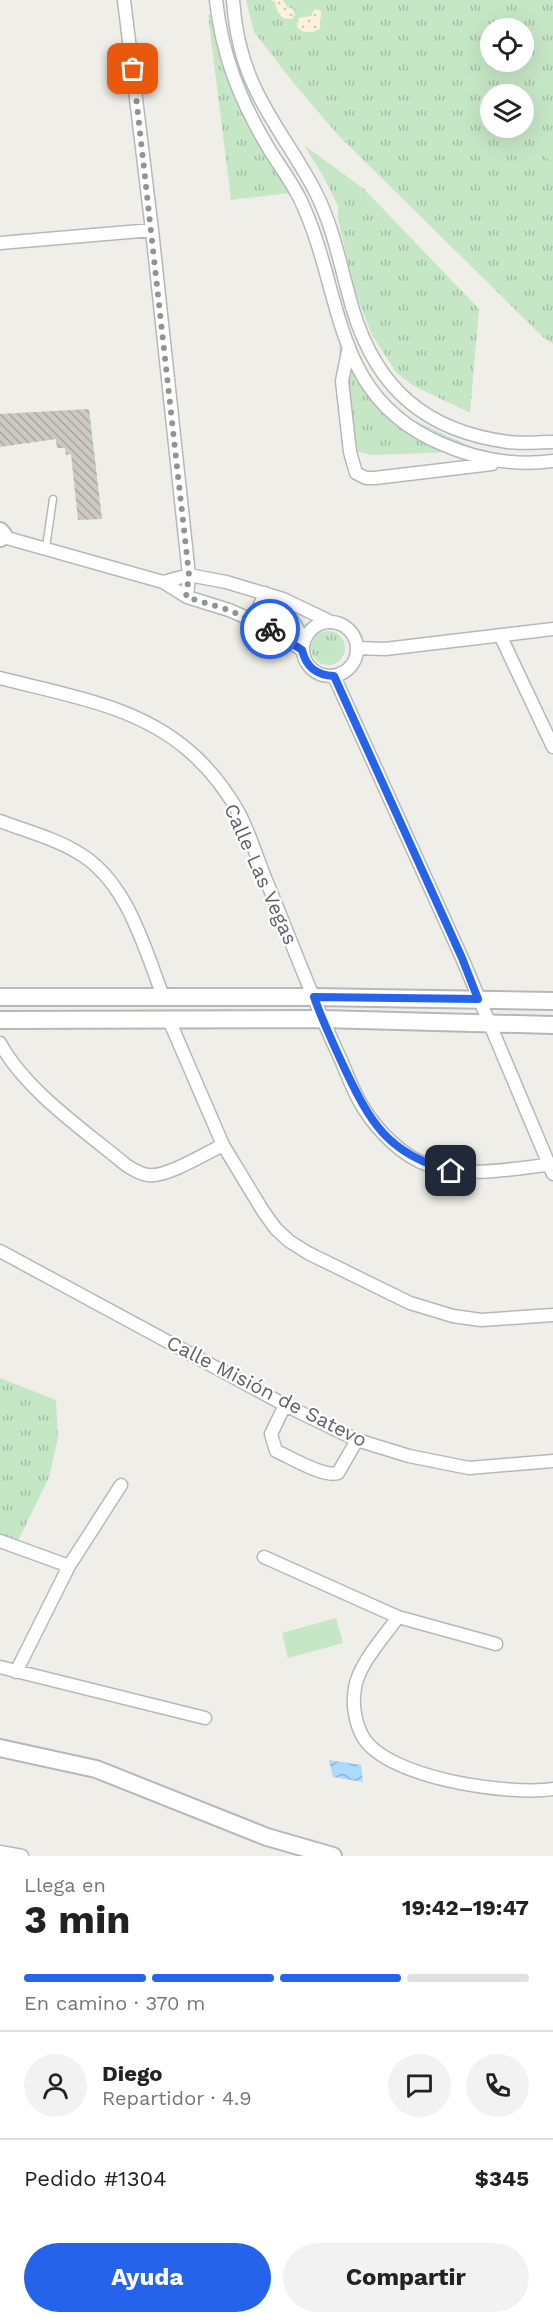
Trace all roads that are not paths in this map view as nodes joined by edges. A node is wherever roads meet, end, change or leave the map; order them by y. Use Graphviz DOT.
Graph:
graph roads {
  1 [pos="124,0"];
  2 [pos="216,0"];
  3 [pos="233,0"];
  4 [pos="284,139"];
  5 [pos="269,149"];
  6 [pos="152,231"];
  7 [pos="0,243"];
  8 [pos="353,310"];
  9 [pos="337,315"];
  10 [pos="349,346"];
  11 [pos="535,442"];
  12 [pos="553,442"];
  13 [pos="553,461"];
  14 [pos="505,462"];
  15 [pos="538,463"];
  16 [pos="53,499"];
  17 [pos="1,535"];
  18 [pos="46,547"];
  19 [pos="189,575"];
  20 [pos="163,582"];
  21 [pos="271,595"];
  22 [pos="186,597"];
  23 [pos="253,621"];
  24 [pos="329,621"];
  25 [pos="553,629"];
  26 [pos="500,635"];
  27 [pos="303,645"];
  28 [pos="357,648"];
  29 [pos="334,676"];
  30 [pos="0,678"];
  31 [pos="553,747"];
  32 [pos="0,821"];
  33 [pos="163,996"];
  34 [pos="0,997"];
  35 [pos="314,997"];
  36 [pos="478,999"];
  37 [pos="553,1001"];
  38 [pos="322,1019"];
  39 [pos="0,1020"];
  40 [pos="169,1020"];
  41 [pos="489,1023"];
  42 [pos="553,1025"];
  43 [pos="0,1043"];
  44 [pos="223,1145"];
  45 [pos="552,1168"];
  46 [pos="0,1251"];
  47 [pos="553,1315"];
  48 [pos="285,1405"];
  49 [pos="357,1440"];
  50 [pos="553,1461"];
  51 [pos="121,1485"];
  52 [pos="0,1541"];
  53 [pos="264,1557"];
  54 [pos="69,1566"];
  55 [pos="398,1617"];
  56 [pos="496,1644"];
  57 [pos="0,1667"];
  58 [pos="16,1672"];
  59 [pos="205,1718"];
  60 [pos="0,1748"];
  61 [pos="553,1789"];
  62 [pos="0,1852"];
  63 [pos="22,1856"];
  64 [pos="333,1856"];
  1 -- 6 [label="street"];
  2 -- 5 [label="street"];
  3 -- 4 [label="street"];
  4 -- 5 [label="street"];
  4 -- 8 [label="street"];
  5 -- 9 [label="street"];
  6 -- 7 [label="street"];
  6 -- 19 [label="street"];
  8 -- 9 [label="street"];
  8 -- 11 [label="street"];
  9 -- 10 [label="street"];
  10 -- 14 [label="street"];
  10 -- 14 [label="street"];
  11 -- 12 [label="street"];
  11 -- 15 [label="street"];
  13 -- 15 [label="street"];
  14 -- 15 [label="street"];
  16 -- 18 [label="lane"];
  17 -- 18 [label="street"];
  18 -- 20 [label="street"];
  19 -- 20 [label="street"];
  19 -- 21 [label="street"];
  19 -- 22 [label="street"];
  20 -- 22 [label="street"];
  21 -- 23 [label="street"];
  21 -- 24 [label="street"];
  21 -- 27 [label="street"];
  22 -- 23 [label="street"];
  23 -- 27 [label="street"];
  24 -- 27 [label="street"];
  24 -- 28 [label="street"];
  25 -- 26 [label="street"];
  26 -- 28 [label="street"];
  26 -- 31 [label="street"];
  27 -- 29 [label="street"];
  28 -- 29 [label="street"];
  29 -- 36 [label="street"];
  30 -- 35 [label="street, Calle Las Vegas"];
  32 -- 33 [label="street"];
  33 -- 34 [label="main road"];
  33 -- 35 [label="main road"];
  35 -- 36 [label="main road"];
  35 -- 38 [label="street, Calle Las Vegas"];
  36 -- 37 [label="main road"];
  36 -- 41 [label="street"];
  38 -- 40 [label="main road"];
  38 -- 41 [label="main road"];
  38 -- 45 [label="street, Calle Las Vegas"];
  39 -- 40 [label="main road"];
  40 -- 44 [label="street"];
  41 -- 42 [label="main road"];
  41 -- 45 [label="street"];
  43 -- 44 [label="street"];
  44 -- 47 [label="street"];
  46 -- 48 [label="street, Calle Misión de Satevo"];
  48 -- 49 [label="street, Calle Misión de Satevo"];
  48 -- 49 [label="street"];
  49 -- 50 [label="street, Calle Misión de Satevo"];
  51 -- 54 [label="street"];
  52 -- 54 [label="street"];
  53 -- 55 [label="street"];
  54 -- 58 [label="street"];
  55 -- 56 [label="street"];
  55 -- 61 [label="street"];
  57 -- 58 [label="street"];
  58 -- 59 [label="street"];
  60 -- 64 [label="main road"];
  62 -- 63 [label="street"];
}
